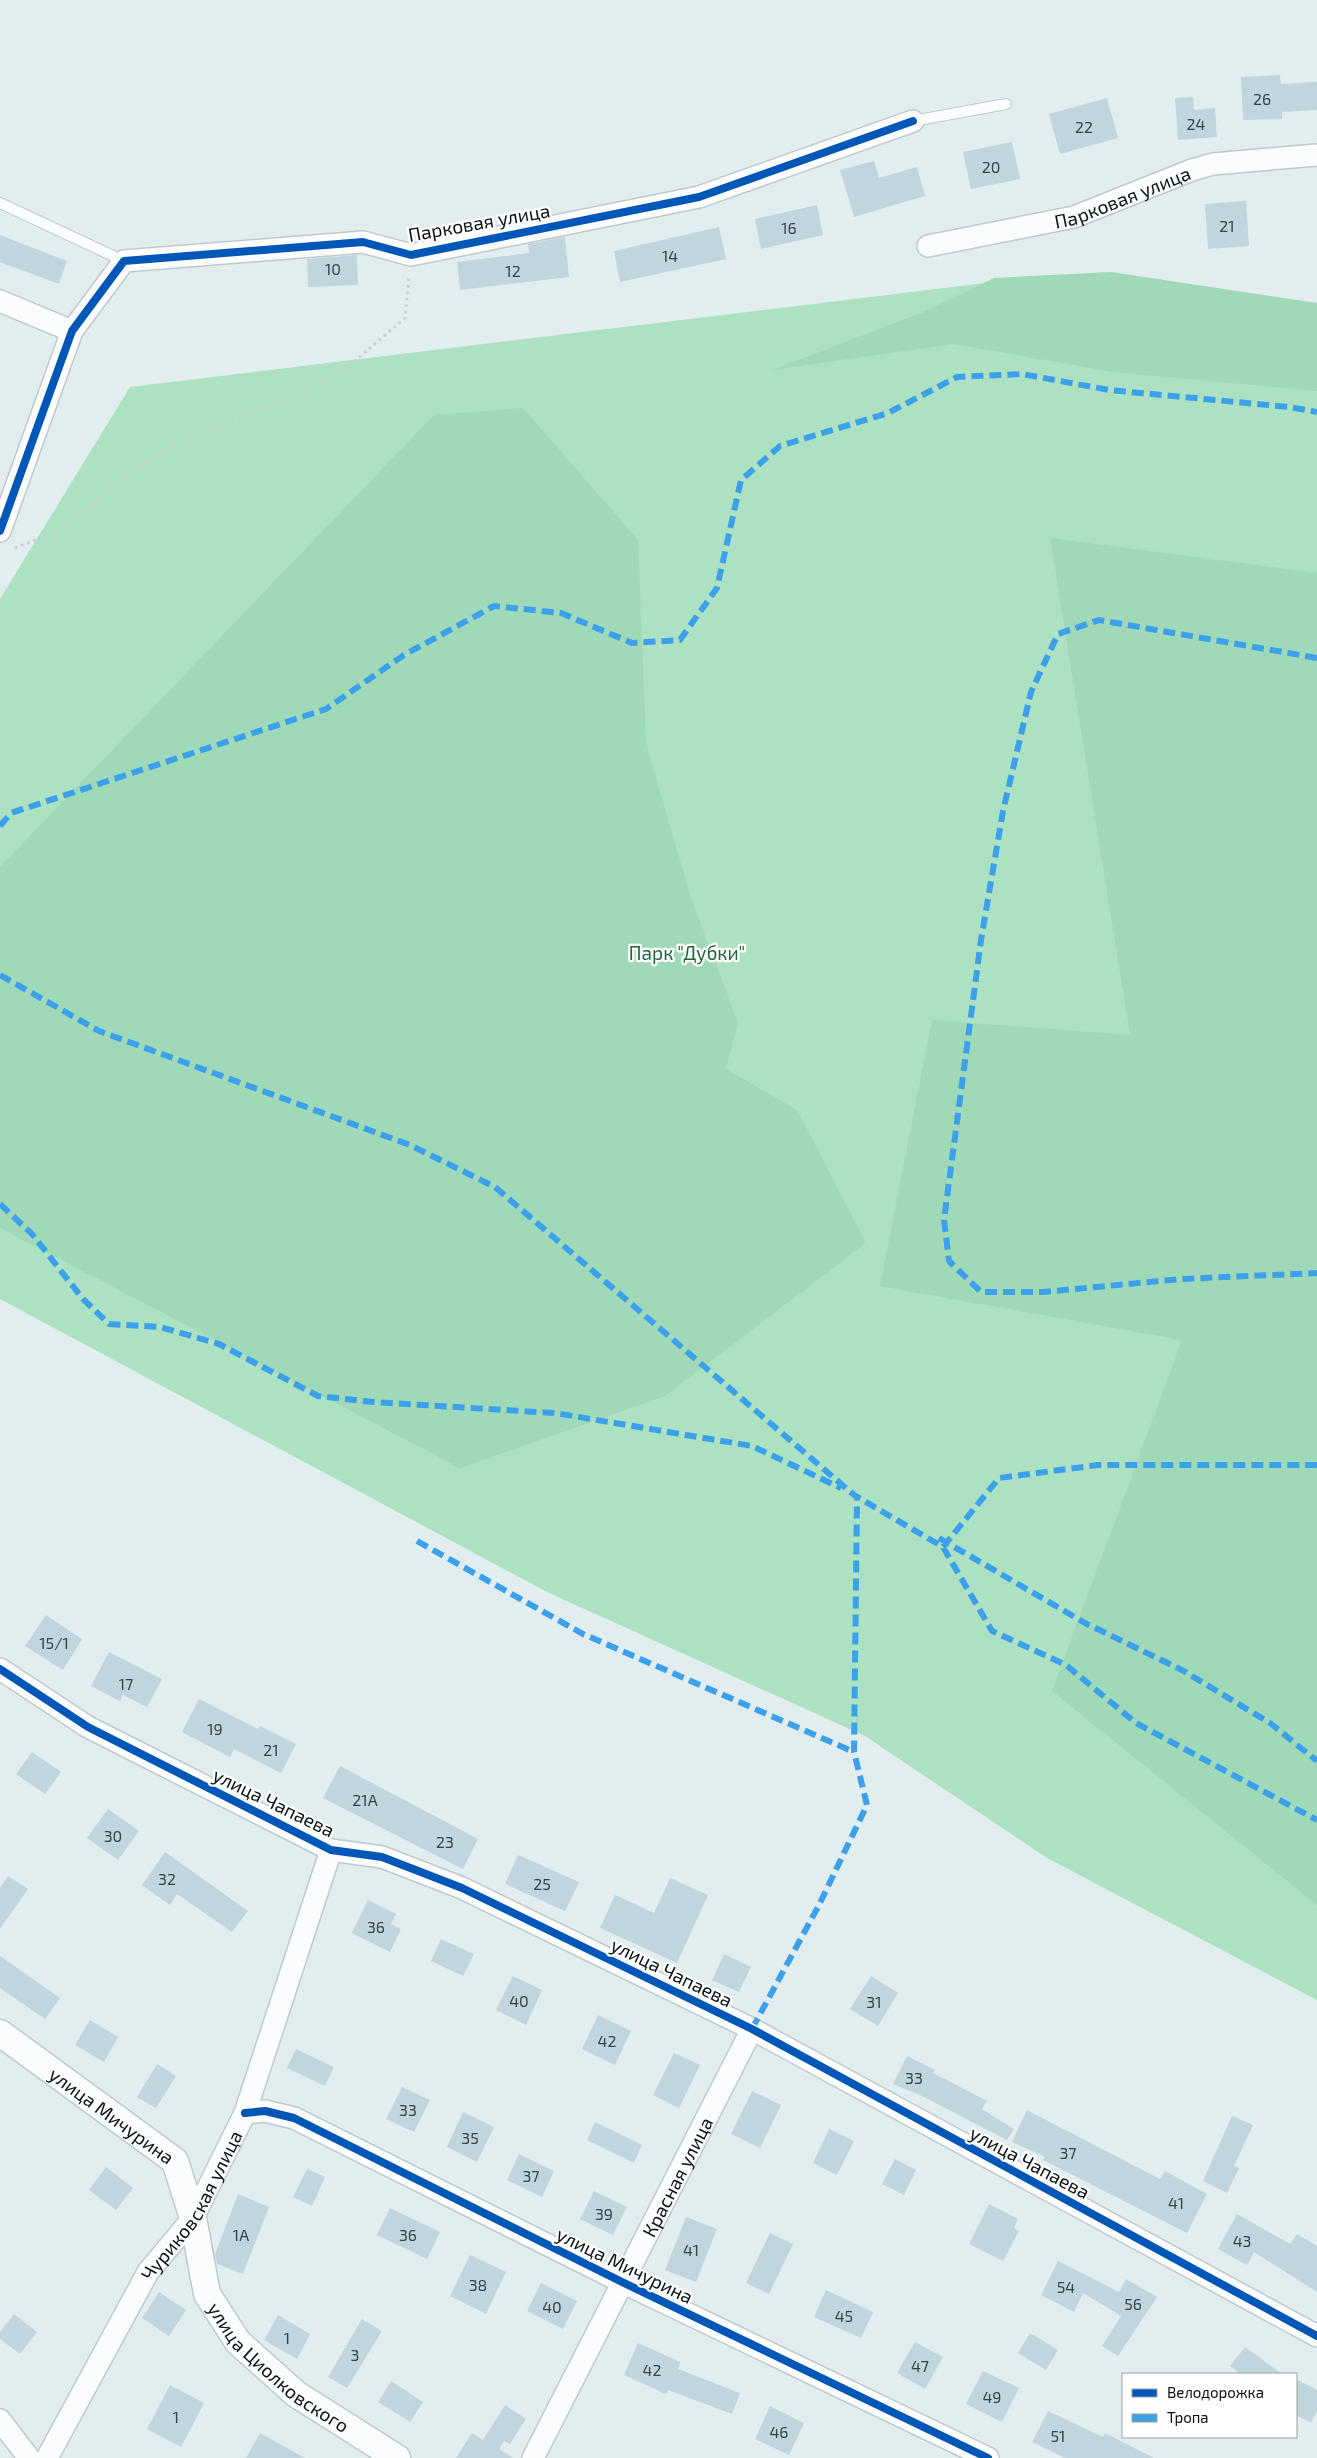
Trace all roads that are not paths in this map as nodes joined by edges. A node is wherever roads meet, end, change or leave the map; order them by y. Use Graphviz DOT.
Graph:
graph roads {
  1 [pos="1006,104"];
  2 [pos="913,122"];
  3 [pos="1317,155"];
  4 [pos="0,203"];
  5 [pos="928,246"];
  6 [pos="124,260"];
  7 [pos="0,301"];
  8 [pos="72,331"];
  9 [pos="0,531"];
  10 [pos="0,1669"];
  11 [pos="331,1850"];
  12 [pos="752,2029"];
  13 [pos="0,2033"];
  14 [pos="245,2113"];
  15 [pos="193,2218"];
  16 [pos="622,2282"];
  17 [pos="1317,2336"];
  18 [pos="0,2420"];
  19 [pos="29,2458"];
  20 [pos="47,2458"];
  21 [pos="397,2458"];
  22 [pos="533,2458"];
  23 [pos="988,2458"];
  1 -- 2 [label="lane"];
  2 -- 6 [label="street, Парковая улица"];
  3 -- 5 [label="street, Парковая улица"];
  4 -- 6 [label="lane"];
  6 -- 8 [label="street"];
  7 -- 8 [label="street"];
  8 -- 9 [label="street"];
  10 -- 11 [label="street, улица Чапаева"];
  11 -- 12 [label="street, улица Чапаева"];
  11 -- 14 [label="street, Чуриковская улица"];
  12 -- 16 [label="street, Красная улица"];
  12 -- 17 [label="street, улица Чапаева"];
  13 -- 15 [label="street, улица Мичурина"];
  14 -- 15 [label="street, Чуриковская улица"];
  14 -- 16 [label="street, улица Мичурина"];
  15 -- 20 [label="street, Чуриковская улица"];
  15 -- 21 [label="street, улица Циолковского"];
  16 -- 22 [label="street, Красная улица"];
  16 -- 23 [label="street, улица Мичурина"];
  18 -- 19 [label="street"];
}
